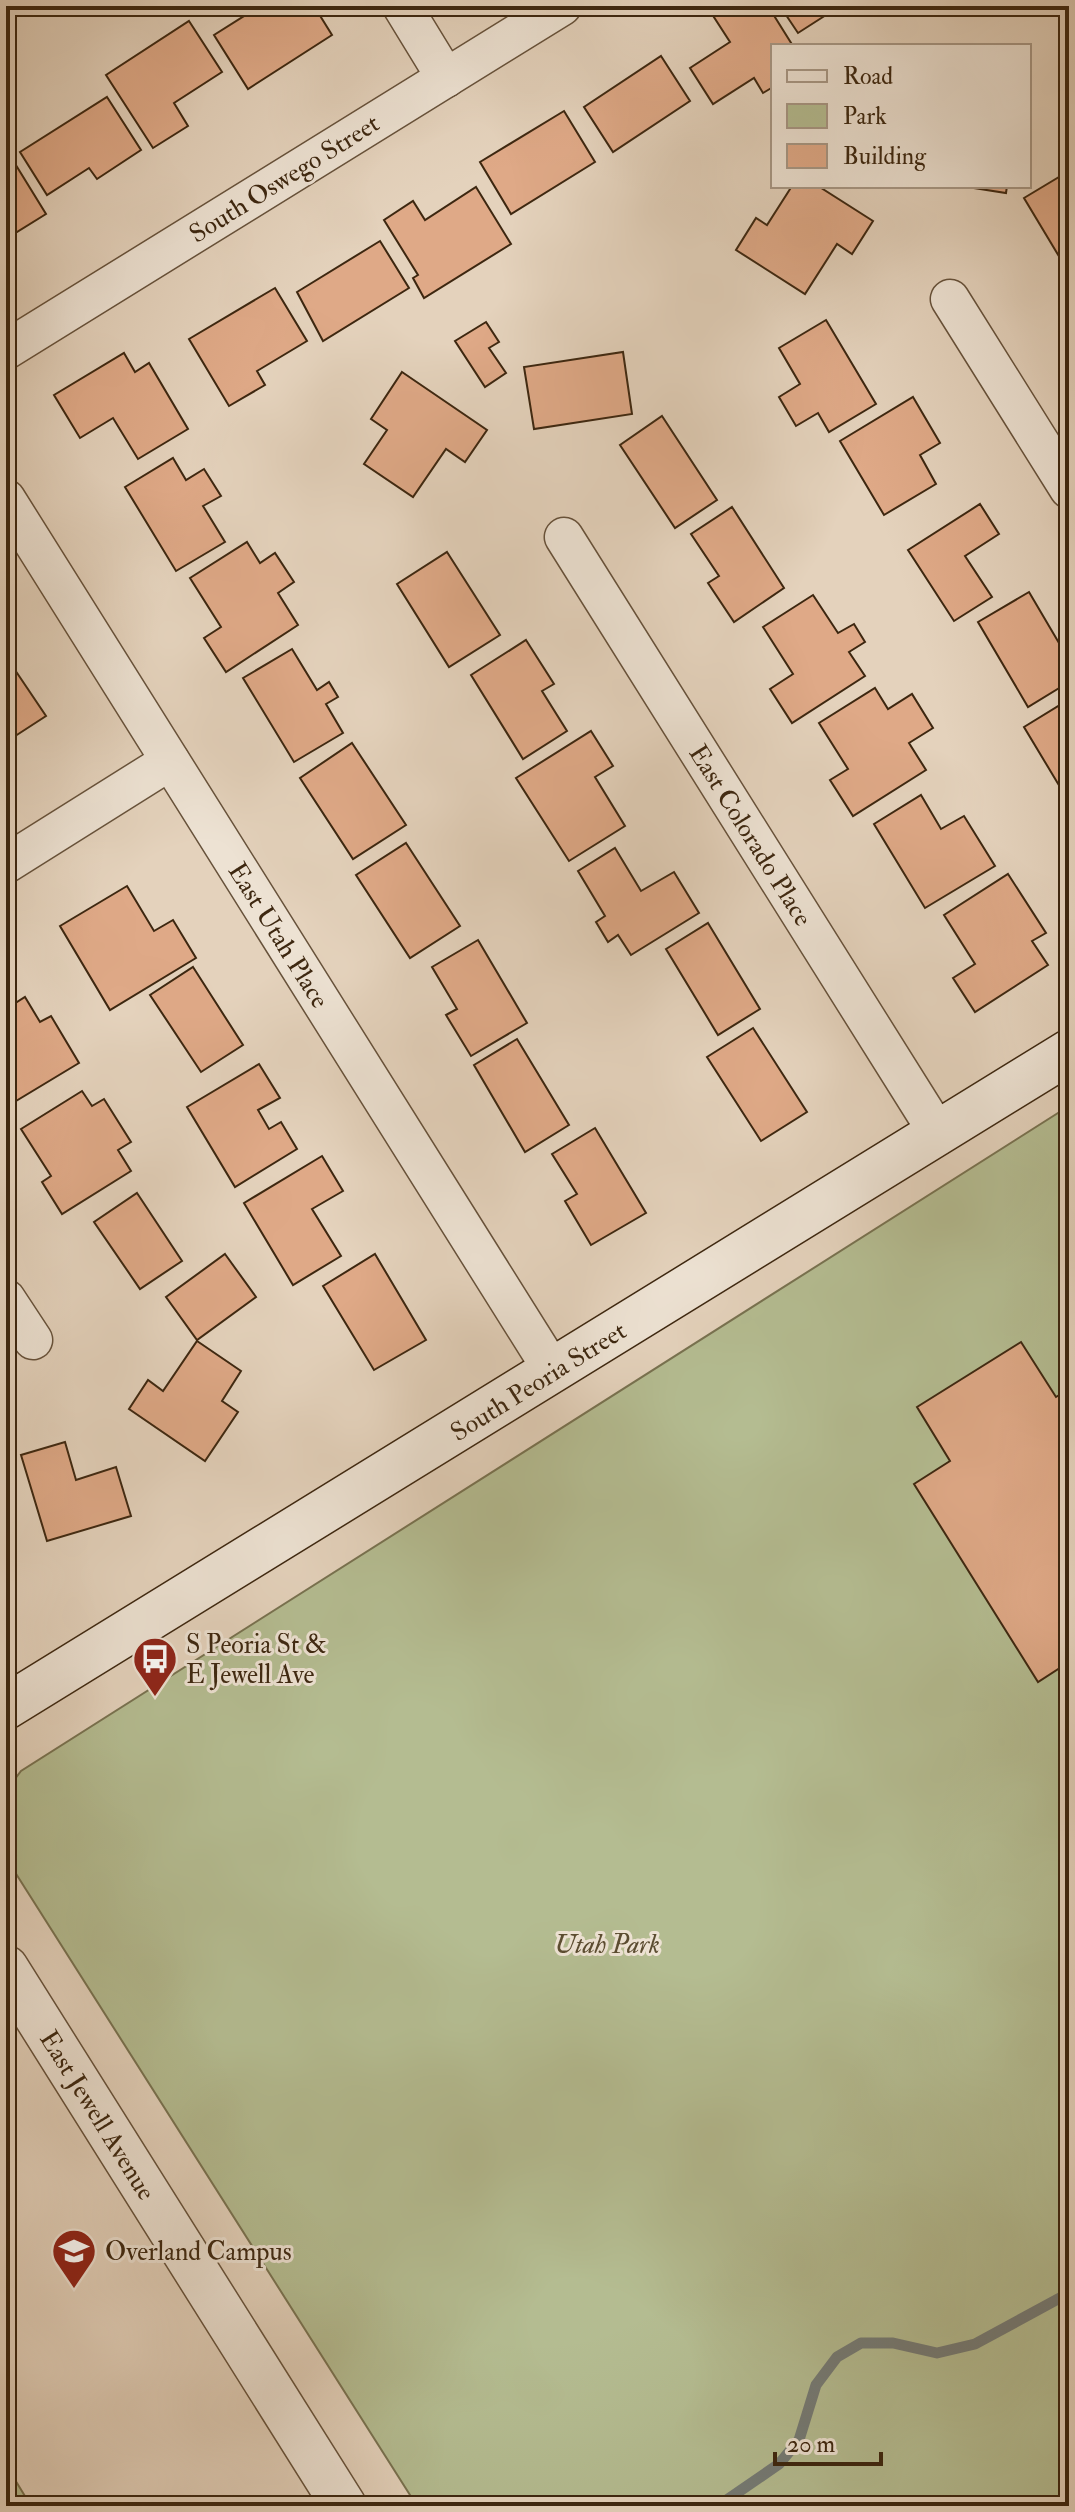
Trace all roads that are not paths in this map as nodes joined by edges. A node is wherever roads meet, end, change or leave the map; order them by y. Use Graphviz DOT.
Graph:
graph roads {
  1 [pos="402,6"];
  2 [pos="562,6"];
  3 [pos="446,78"];
  4 [pos="950,299"];
  5 [pos="6,350"];
  6 [pos="1069,489"];
  7 [pos="6,499"];
  8 [pos="564,537"];
  9 [pos="170,761"];
  10 [pos="6,864"];
  11 [pos="1069,1052"];
  12 [pos="938,1133"];
  13 [pos="6,1299"];
  14 [pos="33,1340"];
  15 [pos="553,1371"];
  16 [pos="6,1707"];
  17 [pos="6,1968"];
  18 [pos="344,2506"];
  1 -- 3 [label="street"];
  2 -- 3 [label="street, South Oswego Street"];
  3 -- 5 [label="street, South Oswego Street"];
  4 -- 6 [label="street"];
  7 -- 9 [label="street, East Utah Place"];
  8 -- 12 [label="street, East Colorado Place"];
  9 -- 10 [label="street"];
  9 -- 15 [label="street, East Utah Place"];
  11 -- 12 [label="main road, South Peoria Street"];
  12 -- 15 [label="main road, South Peoria Street"];
  13 -- 14 [label="street"];
  15 -- 16 [label="main road, South Peoria Street"];
  17 -- 18 [label="main road, East Jewell Avenue"];
}
